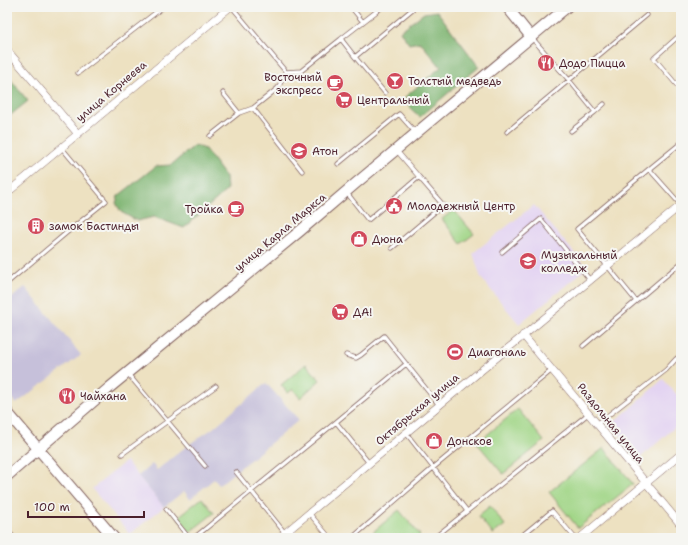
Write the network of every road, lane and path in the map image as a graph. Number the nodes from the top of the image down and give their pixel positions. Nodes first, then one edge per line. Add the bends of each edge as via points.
1 (163, 7) edge
2 (231, 7) edge
3 (351, 7) edge
4 (374, 7) edge
5 (382, 7) edge
6 (415, 7) edge
7 (507, 7) edge
8 (567, 7) edge
9 (377, 11) junction
10 (646, 15) dead end
11 (363, 22) junction
12 (681, 34) edge
13 (531, 37) junction
14 (341, 39) junction
15 (7, 50) edge
16 (355, 57) junction
17 (286, 72) junction
18 (78, 73) dead end
19 (569, 80) junction
20 (681, 90) edge
21 (223, 93) dead end
22 (385, 93) dead end
23 (604, 104) dead end
24 (252, 108) junction
25 (595, 112) junction
26 (239, 113) junction
27 (571, 131) dead end
28 (507, 132) dead end
29 (416, 133) junction
30 (78, 134) junction
31 (210, 136) dead end
32 (681, 142) edge
33 (61, 147) junction
34 (396, 150) junction
35 (338, 164) dead end
36 (649, 169) junction
37 (302, 171) dead end
38 (419, 177) junction
39 (346, 192) junction
40 (7, 193) edge
41 (681, 205) edge
42 (392, 248) dead end
43 (502, 252) dead end
44 (681, 263) edge
45 (607, 266) junction
46 (7, 275) edge
47 (11, 280) junction
48 (590, 280) junction
49 (7, 283) edge
50 (636, 301) junction
51 (523, 335) junction
52 (583, 346) dead end
53 (681, 355) edge
54 (346, 356) dead end
55 (406, 364) junction
56 (553, 369) junction
57 (128, 373) junction
58 (216, 386) dead end
59 (439, 405) junction
60 (7, 412) edge
61 (589, 413) junction
62 (168, 421) junction
63 (336, 422) junction
64 (597, 424) junction
65 (405, 433) junction
66 (38, 449) junction
67 (122, 454) dead end
68 (681, 454) edge
69 (369, 463) junction
70 (205, 466) dead end
71 (433, 468) junction
72 (236, 472) dead end
73 (7, 476) edge
74 (646, 484) junction
75 (251, 492) junction
76 (166, 509) dead end
77 (467, 511) junction
78 (308, 513) junction
79 (681, 525) edge
80 (7, 530) edge
81 (285, 533) junction
82 (14, 538) edge
83 (114, 538) edge
84 (189, 538) edge
85 (194, 538) edge
86 (278, 538) edge
87 (330, 538) edge
88 (352, 538) edge
89 (434, 538) edge
90 (519, 538) edge
91 (575, 538) edge
92 (580, 538) edge

1 - 18 lane
2 - 17 lane
2 - 30 street, улица Корнеева
3 - 11 lane
4 - 9 lane
5 - 9 lane
6 - 16 lane
7 - 13 main road
8 - 13 main road, улица Карла Маркса
9 - 11 lane
10 - 19 lane
11 - 14 lane
12 - 20 lane via 654,58
13 - 19 lane
13 - 29 main road, улица Карла Маркса
14 - 16 lane
14 - 17 lane via 301,71
15 - 30 street
16 - 22 lane
17 - 24 lane via 278,88
19 - 25 lane
19 - 28 lane
21 - 26 lane
23 - 25 lane
24 - 26 lane
24 - 37 lane
25 - 27 lane
26 - 31 lane
29 - 34 main road, улица Карла Маркса
29 - 35 lane via 399,114
30 - 33 street, улица Корнеева
32 - 36 lane
33 - 40 street, улица Корнеева
33 - 47 lane via 106,201
34 - 38 lane
34 - 39 main road, улица Карла Маркса
36 - 41 lane
36 - 45 lane via 577,230
38 - 39 lane via 368,220
38 - 42 lane via 443,205
39 - 57 main road, улица Карла Маркса
41 - 45 street, Октябрьская улица
43 - 48 lane via 541,219
44 - 50 lane
45 - 48 street, Октябрьская улица
45 - 50 lane
46 - 47 lane
47 - 49 lane
48 - 51 street, Октябрьская улица
50 - 52 lane
51 - 56 street, Раздольная улица
51 - 59 street, Октябрьская улица
53 - 64 lane via 666,370
54 - 55 lane via 356,358 384,336
55 - 59 lane
55 - 63 lane
56 - 61 street, Раздольная улица
56 - 71 lane
57 - 62 lane
57 - 66 main road, улица Карла Маркса
58 - 62 lane
59 - 65 street, Октябрьская улица
60 - 66 main road
61 - 64 street, Раздольная улица
61 - 77 lane
62 - 67 lane
62 - 70 lane
63 - 69 lane
63 - 75 lane
64 - 74 street, Раздольная улица
65 - 69 street, Октябрьская улица
65 - 71 lane
66 - 73 main road, улица Карла Маркса
66 - 83 main road
68 - 74 street
69 - 78 street, Октябрьская улица
71 - 77 lane
71 - 88 lane
72 - 75 lane
74 - 79 street, Раздольная улица
74 - 92 street
75 - 81 lane
75 - 85 lane
76 - 84 lane
77 - 89 lane
78 - 81 street, Октябрьская улица
78 - 87 lane
80 - 82 lane
81 - 86 street, Октябрьская улица
90 - 91 lane via 552,511

